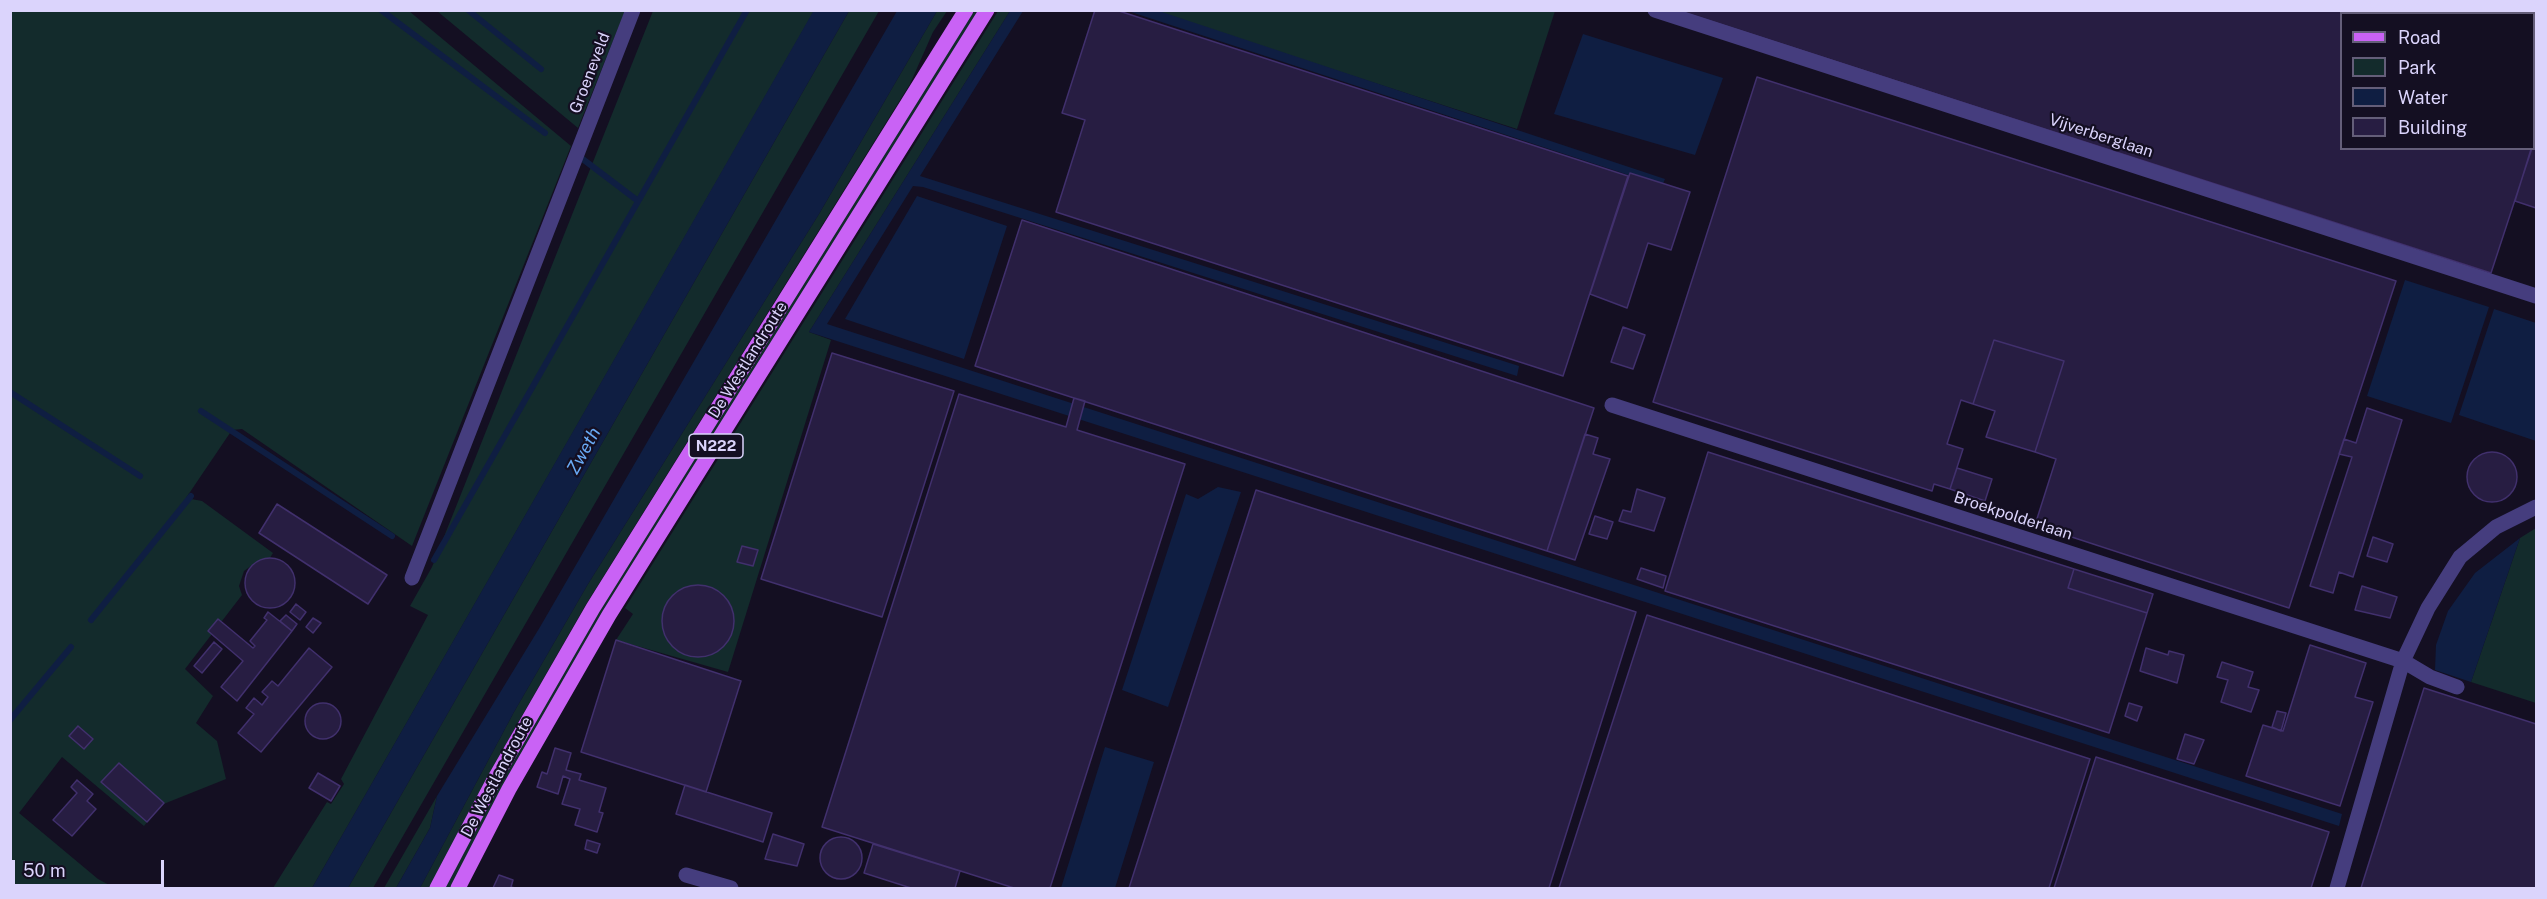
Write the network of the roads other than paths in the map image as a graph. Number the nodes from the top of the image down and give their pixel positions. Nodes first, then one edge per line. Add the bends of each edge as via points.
1 (633, 10) edge
2 (966, 10) edge
3 (987, 10) edge
4 (1655, 10) edge
5 (2536, 296) edge
6 (1612, 405) dead end
7 (2536, 507) edge
8 (412, 578) dead end
9 (2403, 661) junction
10 (2457, 687) dead end
11 (686, 875) dead end
12 (437, 888) edge
13 (458, 888) edge
14 (731, 888) edge
15 (2337, 888) edge

1 - 8 street, Groeneveld
2 - 12 main road, De Westlandroute / N222 via 593,608
3 - 13 main road, De Westlandroute / N222 via 609,615 515,778
4 - 5 street, Vijverberglaan
6 - 9 street, Broekpolderlaan
7 - 9 street via 2496,527 2460,556 2428,608
9 - 10 street, Broekpolderlaan
9 - 15 street
11 - 14 street

